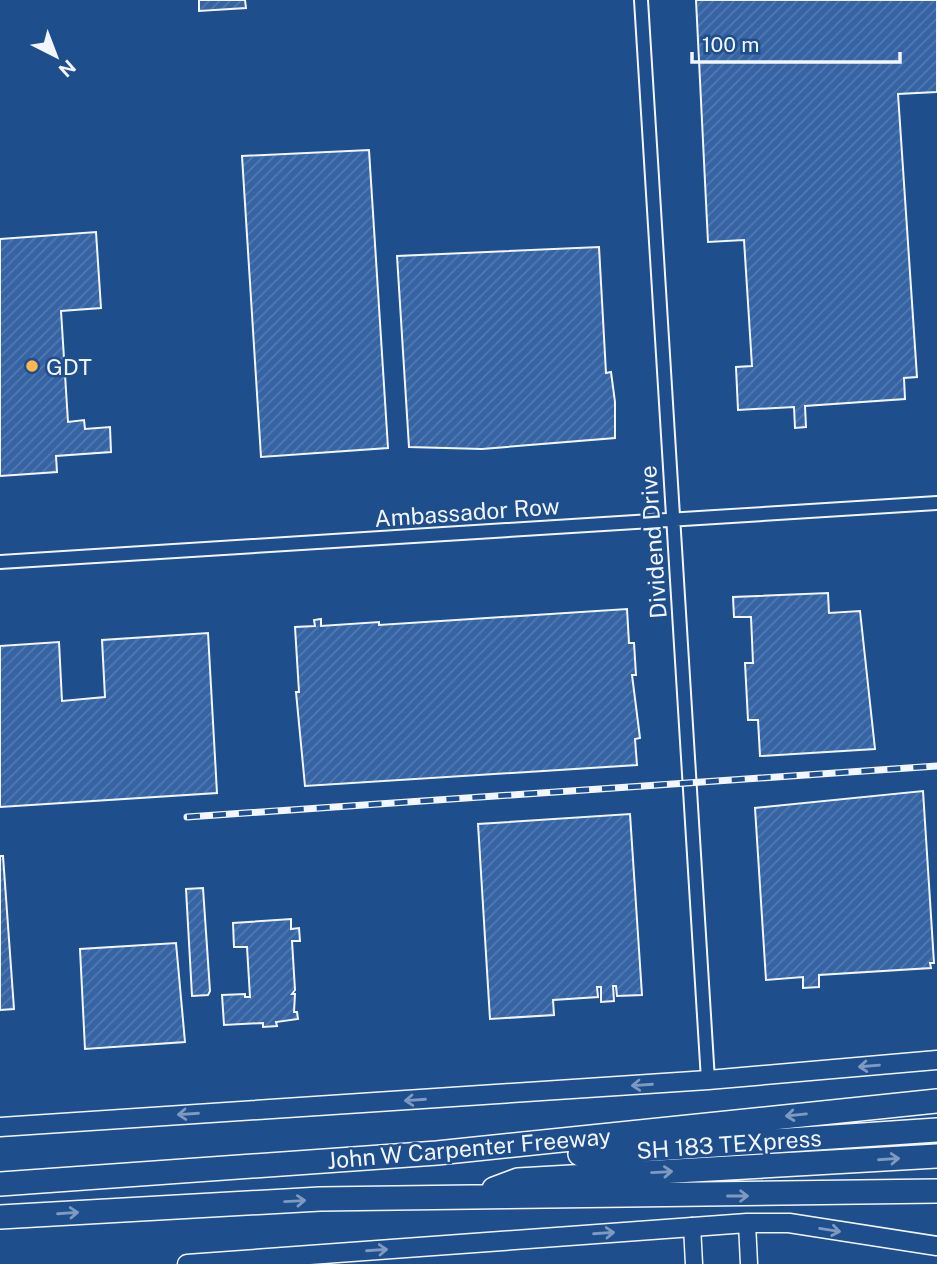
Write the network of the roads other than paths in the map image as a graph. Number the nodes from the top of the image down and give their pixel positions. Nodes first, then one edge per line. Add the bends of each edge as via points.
1 (641, 0) edge
2 (937, 503) edge
3 (672, 520) junction
4 (0, 562) edge
5 (937, 1060) edge
6 (708, 1080) junction
7 (937, 1101) edge
8 (0, 1127) edge
9 (937, 1130) edge
10 (437, 1153) junction
11 (937, 1156) edge
12 (0, 1184) edge
13 (937, 1191) edge
14 (474, 1196) junction
15 (0, 1217) edge
16 (747, 1223) junction
17 (692, 1226) junction
18 (937, 1246) edge
19 (187, 1264) edge
20 (694, 1264) edge
21 (750, 1264) edge

1 - 3 street, Dividend Drive
2 - 3 street, Ambassador Row
3 - 4 street, Ambassador Row
3 - 6 street, Dividend Drive
5 -> 6 main road
6 -> 8 main road
7 -> 10 highway, John W Carpenter Freeway
9 - 10 highway, SH 183 TEXpress via 507,1159
10 - 12 highway, John W Carpenter Freeway
14 -> 11 highway, SH 183 TEXpress via 519,1180
14 -> 13 highway, John W Carpenter Freeway
15 -> 14 highway, John W Carpenter Freeway
16 - 17 main road
16 -> 18 main road via 789,1223
16 - 21 street
19 -> 17 main road
17 - 20 street

